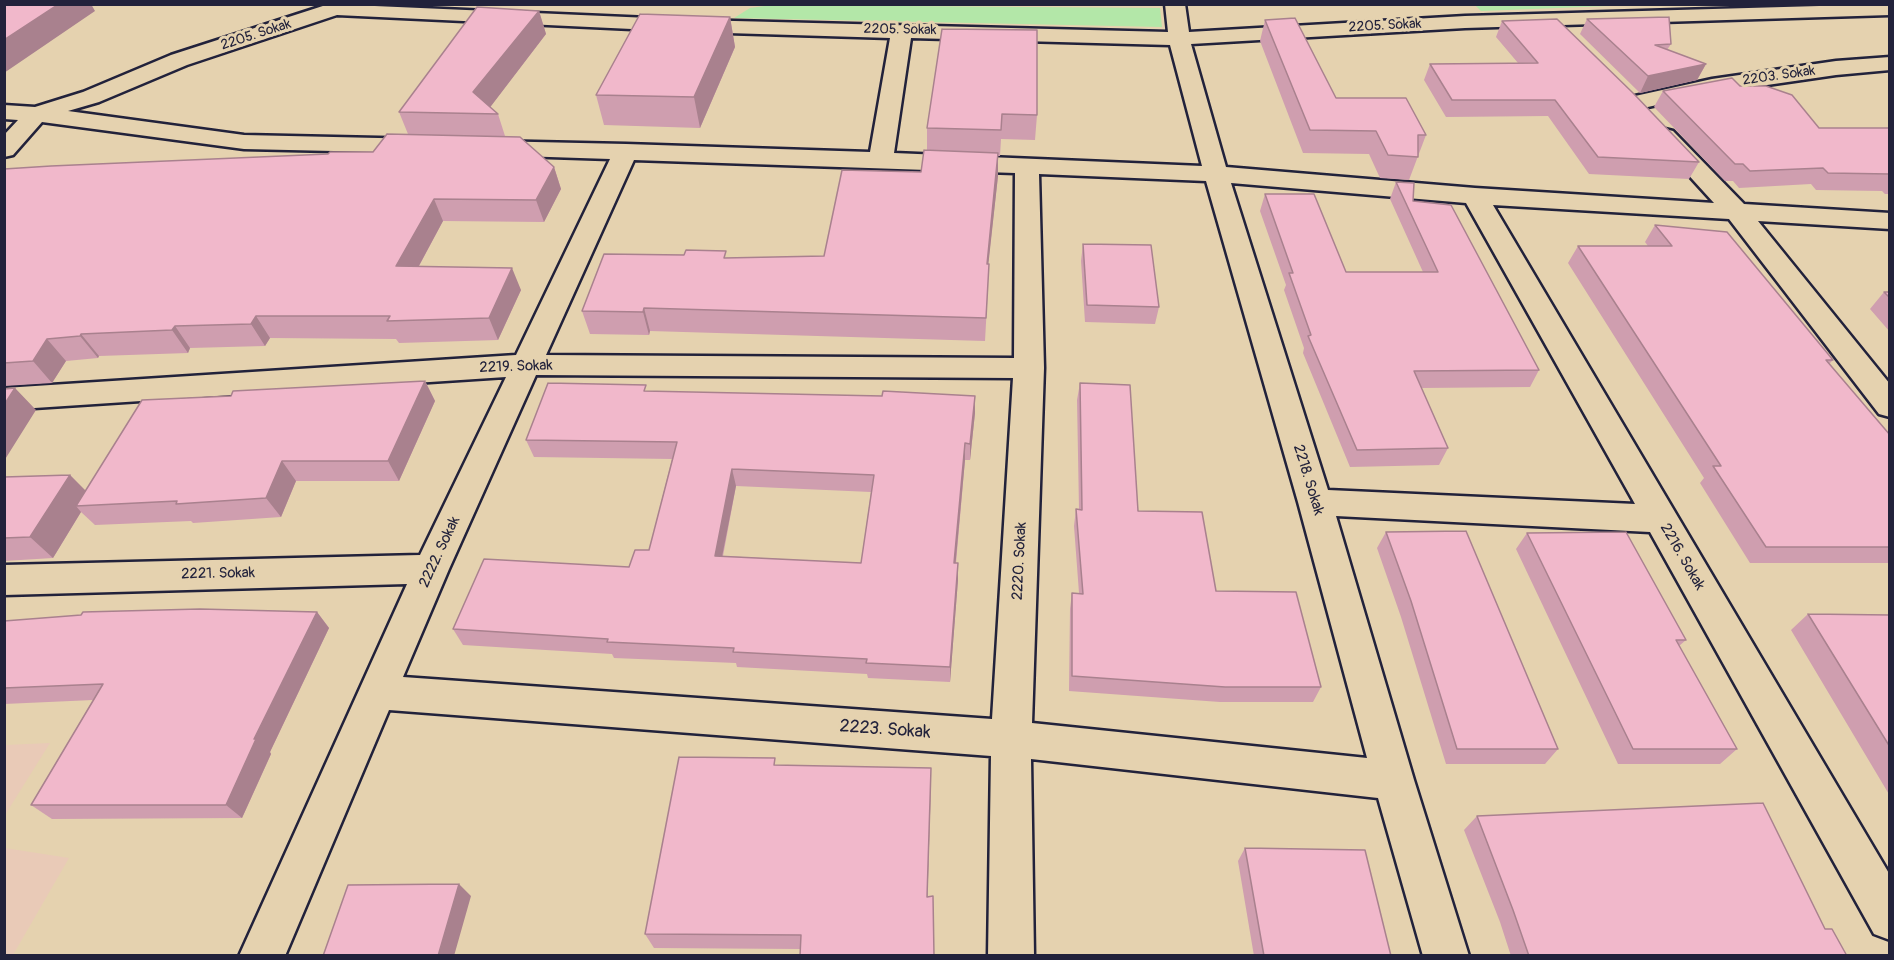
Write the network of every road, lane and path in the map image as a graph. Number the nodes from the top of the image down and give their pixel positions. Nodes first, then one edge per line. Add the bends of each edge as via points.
1 (710, 4) edge
2 (1175, 4) edge
3 (1452, 4) edge
4 (1890, 9) edge
5 (1550, 20) junction
6 (1465, 22) junction
7 (695, 26) junction
8 (902, 30) junction
9 (1179, 39) junction
10 (1575, 45) edge
11 (1890, 63) edge
12 (1617, 86) edge
13 (1634, 103) junction
14 (4, 112) edge
15 (36, 114) junction
16 (4, 150) edge
17 (626, 152) junction
18 (881, 160) junction
19 (1027, 166) junction
20 (1216, 174) junction
21 (1475, 195) junction
22 (1738, 213) junction
23 (1890, 221) edge
24 (526, 365) junction
25 (1029, 368) junction
26 (4, 399) edge
27 (1887, 399) edge
28 (1315, 502) junction
29 (1661, 519) junction
30 (432, 569) junction
31 (4, 580) edge
32 (376, 692) junction
33 (1011, 739) junction
34 (1394, 780) junction
35 (1890, 918) edge
36 (262, 956) edge
37 (1011, 956) edge
38 (1446, 956) edge

1 - 7 street
2 - 9 street, 2218. Sokak
3 - 6 street
4 - 5 street, 2205. Sokak
5 - 6 street, 2205. Sokak
5 - 10 street
6 - 9 street, 2205. Sokak
7 - 8 street, 2205. Sokak
7 - 15 street, 2205. Sokak via 335,9 179,60 91,97
8 - 9 street, 2205. Sokak
8 - 18 street
9 - 20 street, 2218. Sokak
11 - 13 street, 2203. Sokak via 1712,86
12 - 13 street
13 - 22 street
14 - 15 street, 2205. Sokak
15 - 16 street
15 - 17 street, 2205. Sokak via 244,142
17 - 18 street, 2205. Sokak
17 - 24 street, 2222. Sokak
18 - 19 street, 2205. Sokak
19 - 20 street, 2205. Sokak
19 - 25 street, 2220. Sokak
20 - 21 street, 2205. Sokak
20 - 28 street, 2218. Sokak
21 - 22 street, 2205. Sokak
21 - 29 street, 2216. Sokak
22 - 23 street, 2205. Sokak
22 - 27 street
24 - 25 street, 2219. Sokak
24 - 26 street, 2219. Sokak
24 - 30 street, 2222. Sokak
25 - 33 street, 2220. Sokak
28 - 29 street
28 - 34 street, 2218. Sokak
29 - 35 street, 2216. Sokak
30 - 31 street, 2221. Sokak
30 - 32 street, 2222. Sokak
32 - 33 street, 2223. Sokak
32 - 36 street, 2222. Sokak
33 - 34 street, 2223. Sokak
33 - 37 street, 2220. Sokak
34 - 38 street, 2218. Sokak

